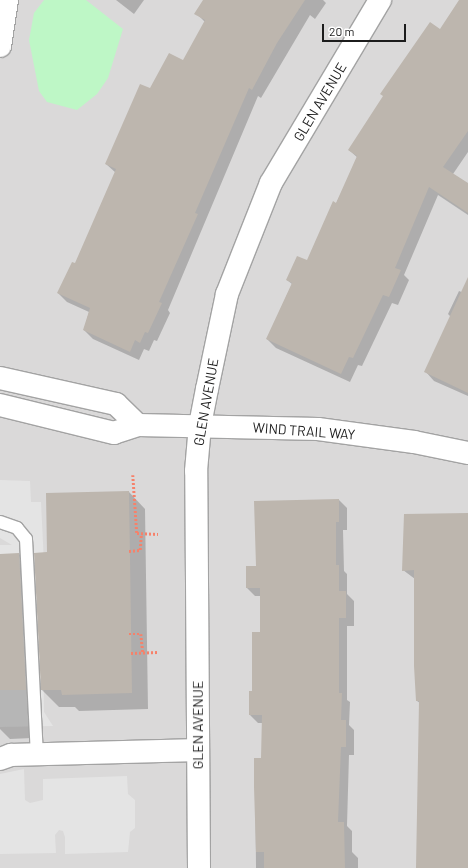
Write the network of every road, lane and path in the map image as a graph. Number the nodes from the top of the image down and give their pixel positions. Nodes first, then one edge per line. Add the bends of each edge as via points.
1 (7, 0) edge
2 (380, 0) edge
3 (0, 46) edge
4 (0, 378) edge
5 (0, 405) edge
6 (138, 424) junction
7 (200, 424) junction
8 (468, 453) edge
9 (133, 474) dead end
10 (0, 522) edge
11 (141, 534) junction
12 (158, 534) dead end
13 (129, 550) dead end
14 (129, 634) dead end
15 (158, 652) dead end
16 (131, 653) dead end
17 (143, 653) junction
18 (198, 750) junction
19 (37, 754) junction
20 (0, 758) edge
21 (199, 868) edge

1 - 3 street
2 - 7 street, GLEN AVENUE via 271,183 227,294
4 - 6 street via 116,404
5 - 6 street, WIND TRAIL WAY via 114,433
6 - 7 street, WIND TRAIL WAY
7 - 8 street, WIND TRAIL WAY via 318,429 414,442
7 - 18 street, GLEN AVENUE via 196,471
9 - 11 path via 136,533
10 - 19 lane via 17,528 26,539
11 - 12 path
11 - 13 path via 140,550
14 - 17 path via 141,634
15 - 17 path
16 - 17 path
18 - 19 street
18 - 21 street, GLEN AVENUE
19 - 20 street

